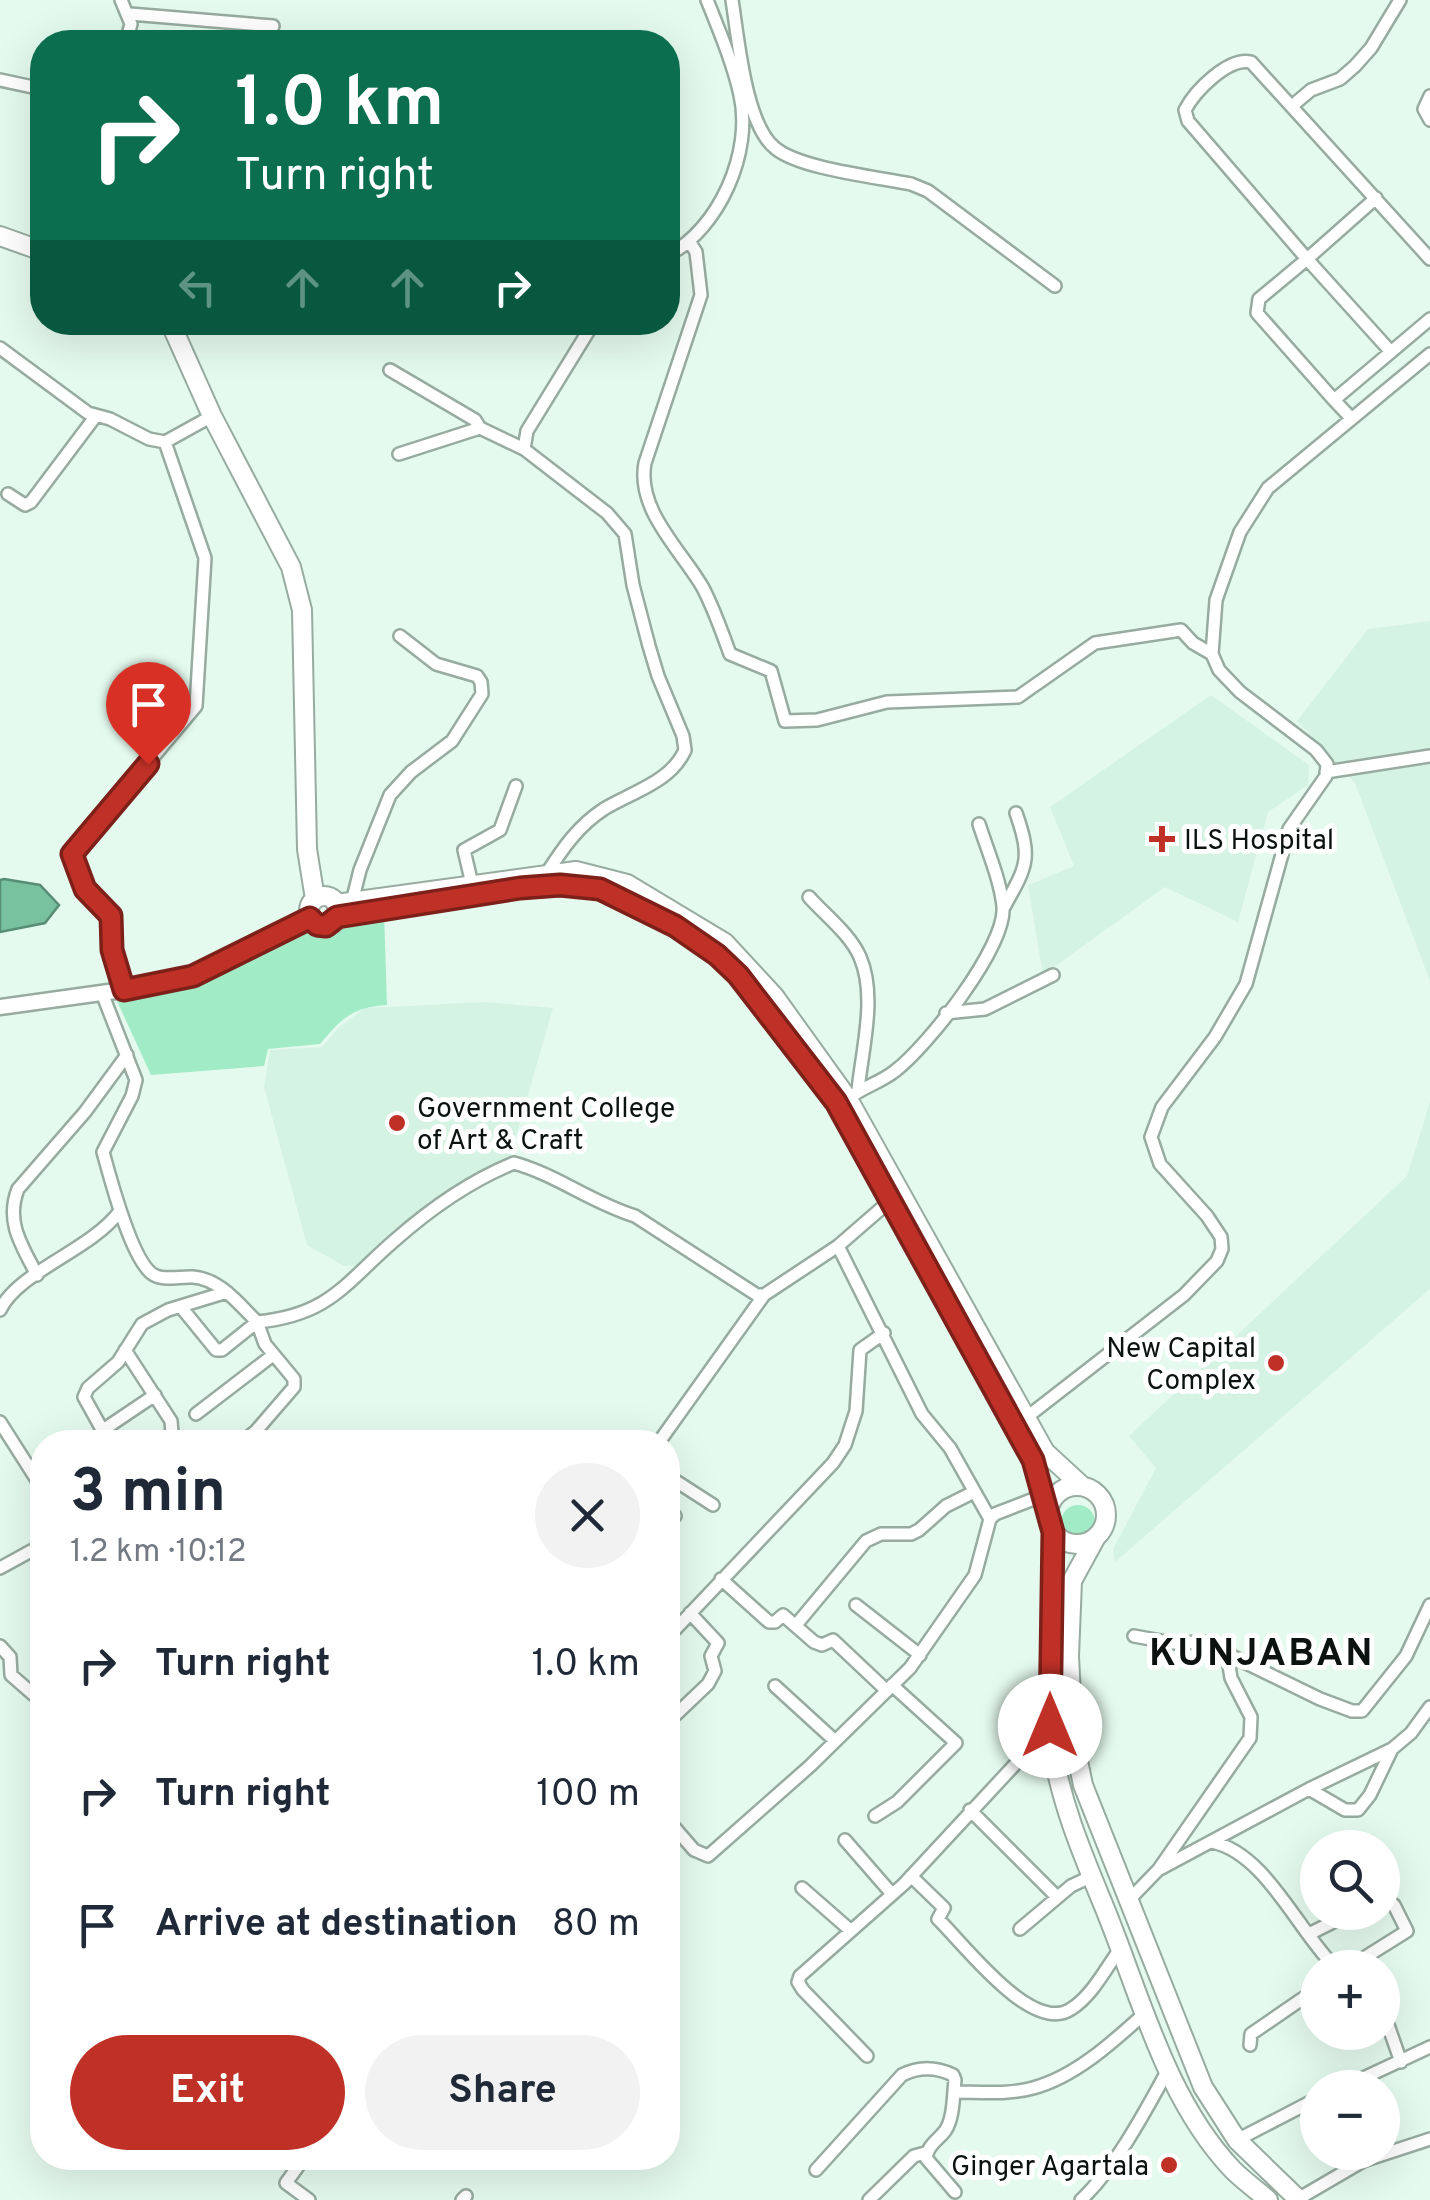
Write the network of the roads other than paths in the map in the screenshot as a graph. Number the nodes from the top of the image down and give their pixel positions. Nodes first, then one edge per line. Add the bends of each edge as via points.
1 (121, 0) edge
2 (707, 0) edge
3 (732, 0) edge
4 (1400, 0) edge
5 (130, 14) junction
6 (273, 26) dead end
7 (129, 30) edge
8 (0, 80) edge
9 (30, 86) edge
10 (1430, 96) edge
11 (1292, 106) junction
12 (1430, 120) edge
13 (1376, 198) junction
14 (0, 236) edge
15 (689, 242) junction
16 (30, 247) edge
17 (680, 248) edge
18 (1307, 259) junction
19 (1430, 259) edge
20 (1054, 286) dead end
21 (1430, 319) edge
22 (176, 335) edge
23 (586, 335) edge
24 (0, 348) edge
25 (1391, 352) junction
26 (1430, 354) edge
27 (390, 370) dead end
28 (1334, 400) junction
29 (212, 416) junction
30 (1350, 417) junction
31 (95, 418) junction
32 (480, 428) junction
33 (165, 442) junction
34 (524, 448) junction
35 (399, 454) dead end
36 (8, 494) dead end
37 (400, 636) dead end
38 (1212, 654) junction
39 (1430, 756) edge
40 (1326, 772) junction
41 (516, 786) dead end
42 (1016, 814) dead end
43 (979, 824) dead end
44 (546, 874) junction
45 (472, 884) junction
46 (808, 897) dead end
47 (1004, 907) junction
48 (313, 908) junction
49 (342, 908) junction
50 (1052, 975) dead end
51 (124, 990) junction
52 (102, 994) junction
53 (0, 1007) edge
54 (946, 1014) junction
55 (127, 1054) junction
56 (853, 1094) junction
57 (891, 1200) junction
58 (120, 1210) junction
59 (838, 1246) junction
60 (37, 1275) junction
61 (6, 1292) edge
62 (226, 1292) junction
63 (764, 1296) junction
64 (180, 1306) junction
65 (0, 1310) edge
66 (257, 1322) junction
67 (884, 1333) junction
68 (125, 1350) junction
69 (274, 1355) junction
70 (154, 1396) junction
71 (196, 1414) dead end
72 (1027, 1418) junction
73 (103, 1430) edge
74 (113, 1430) edge
75 (172, 1430) edge
76 (257, 1430) edge
77 (668, 1430) edge
78 (2, 1431) edge
79 (30, 1471) edge
80 (680, 1484) edge
81 (1082, 1486) junction
82 (974, 1492) junction
83 (1046, 1503) junction
84 (714, 1505) dead end
85 (990, 1519) junction
86 (1053, 1532) junction
87 (1096, 1538) junction
88 (30, 1552) edge
89 (0, 1568) edge
90 (721, 1579) junction
91 (1430, 1604) edge
92 (856, 1605) dead end
93 (690, 1613) junction
94 (680, 1624) edge
95 (796, 1625) junction
96 (1134, 1636) dead end
97 (0, 1646) edge
98 (1227, 1653) junction
99 (920, 1655) junction
100 (775, 1686) dead end
101 (889, 1687) junction
102 (30, 1692) edge
103 (1430, 1707) edge
104 (680, 1711) edge
105 (833, 1740) junction
106 (1052, 1746) junction
107 (1392, 1749) junction
108 (1309, 1788) junction
109 (970, 1810) junction
110 (875, 1816) dead end
111 (680, 1834) edge
112 (845, 1840) dead end
113 (1212, 1842) junction
114 (1158, 1870) junction
115 (912, 1876) junction
116 (1090, 1876) junction
117 (802, 1888) dead end
118 (892, 1894) junction
119 (1057, 1897) junction
120 (1129, 1900) junction
121 (1400, 1917) edge
122 (1020, 1928) dead end
123 (850, 1930) junction
124 (1317, 1930) edge
125 (1309, 1934) junction
126 (1120, 1949) junction
127 (1322, 1950) edge
128 (1376, 1950) edge
129 (1300, 2000) edge
130 (1145, 2013) junction
131 (1250, 2045) dead end
132 (1430, 2047) edge
133 (1398, 2050) edge
134 (866, 2056) dead end
135 (1402, 2062) junction
136 (1169, 2068) junction
137 (1384, 2070) edge
138 (954, 2092) junction
139 (1300, 2107) edge
140 (1237, 2140) junction
141 (1430, 2140) edge
142 (925, 2153) junction
143 (295, 2170) edge
144 (816, 2170) dead end
145 (955, 2192) dead end
146 (309, 2200) edge
147 (869, 2200) edge
148 (1081, 2200) edge
149 (1268, 2200) edge
150 (1298, 2200) edge

1 - 5 street
2 - 15 street via 741,98 742,122 730,182 715,214
3 - 20 street via 753,110 776,149 928,191
4 - 11 street via 1355,66
5 - 6 street
5 - 7 street
8 - 9 street
10 - 12 street via 1424,109
11 - 13 street
11 - 18 street via 1243,60 1184,110
13 - 18 street
13 - 19 street
14 - 16 main road
15 - 17 street
15 - 38 street via 701,295 645,464 644,486 704,590 730,654 771,671 785,721 887,702 1018,697 1095,643 1161,632 1181,630
18 - 25 street
18 - 28 street via 1260,300 1257,314
21 - 25 street
22 - 29 main road
23 - 34 street via 527,432
24 - 31 street
25 - 28 street
26 - 30 street
27 - 32 street
28 - 30 street
29 - 33 street
29 - 48 main road via 291,567 302,610
30 - 38 street via 1268,488 1250,513 1216,600
31 - 33 street
31 - 36 street via 32,502 25,506
32 - 34 street
32 - 35 street
33 - 51 street via 205,558 196,706 72,854 85,889 111,916
34 - 44 street via 625,534 654,661 685,750 670,772 576,830
37 - 49 street via 436,664 477,676 482,694 452,741 390,796
38 - 40 street via 1240,692 1316,750 1328,764
39 - 40 street
40 - 72 street via 1289,829 1246,984 1162,1107 1150,1137 1160,1164 1221,1238 1217,1261
41 - 45 street via 500,830 464,850
42 - 47 street via 1027,857
43 - 47 street
44 - 45 main road
44 - 56 main road via 576,872 627,884 725,943
45 - 49 main road
46 - 56 street via 851,943 864,971 866,1015
47 - 54 street via 988,958
48 - 49 main road via 329,898
48 - 49 main road via 322,926
48 - 51 street via 193,976
49 - 57 main road via 560,885 600,889 636,904 717,955 748,986 836,1102
50 - 54 street via 985,1009
51 - 52 street
52 - 53 street
52 - 55 street
54 - 56 street via 893,1073
55 - 58 street via 136,1080 103,1152
55 - 60 street via 14,1198 12,1222
56 - 72 main road
57 - 59 street
57 - 83 main road via 1033,1460
58 - 60 street via 101,1232
58 - 62 street via 152,1274 196,1277
59 - 63 street
59 - 67 street
60 - 61 street
61 - 65 street
62 - 64 street
62 - 66 street
63 - 66 street via 635,1216 514,1163 468,1186 396,1239 334,1296
63 - 77 street
64 - 66 street via 216,1350
64 - 68 street via 142,1324
66 - 69 street
67 - 82 street via 922,1414
67 - 90 street via 860,1350 856,1412 833,1464
68 - 70 street
68 - 73 street via 84,1393
69 - 71 street
69 - 76 street via 296,1383
70 - 74 street
70 - 75 street
72 - 81 main road via 1045,1452
78 - 79 street
80 - 84 street
81 - 83 main road
81 - 87 main road via 1098,1494 1106,1511
82 - 85 street
82 - 95 street via 911,1534 866,1541
83 - 85 street
83 - 86 main road
85 - 99 street via 975,1575
86 - 87 main road via 1068,1544
86 - 106 main road
87 - 120 main road via 1072,1581 1073,1736 1083,1785
88 - 89 street
90 - 93 street
90 - 95 street via 769,1622 783,1615
91 - 98 street via 1406,1656 1362,1711 1320,1700
92 - 99 street
93 - 94 street
93 - 104 street via 718,1643 708,1684
95 - 101 street via 814,1642 834,1640
96 - 98 street via 1203,1642
97 - 102 street via 10,1658 11,1675
98 - 114 street via 1231,1678 1251,1717 1250,1738
99 - 101 street
100 - 105 street
101 - 105 street
101 - 110 street via 956,1743
103 - 107 street
105 - 111 street via 708,1856
106 - 109 street via 1021,1758
106 - 116 main road
107 - 108 street
107 - 108 street via 1358,1810
108 - 113 street
109 - 115 street
109 - 119 street
112 - 118 street
113 - 114 street
113 - 125 street via 1258,1871
114 - 120 street
115 - 118 street
115 - 126 street via 944,1908 938,1920 1009,1990 1044,2014 1072,2009
116 - 119 street
116 - 126 main road
117 - 123 street
118 - 123 street
119 - 122 street
120 - 140 main road via 1204,2087
121 - 128 street via 1407,1930
123 - 134 street via 798,1982
124 - 125 street
125 - 127 street
126 - 130 main road
129 - 131 street via 1251,2034
130 - 136 main road
130 - 138 street via 1050,2082 1017,2091
132 - 135 street
133 - 135 street
135 - 137 street
136 - 148 street
136 - 149 main road via 1214,2146
138 - 142 street via 948,2126
138 - 144 street via 949,2072 916,2068
139 - 140 street
140 - 150 main road
141 - 150 street via 1363,2162
142 - 145 street
142 - 147 street
143 - 146 street via 286,2183

